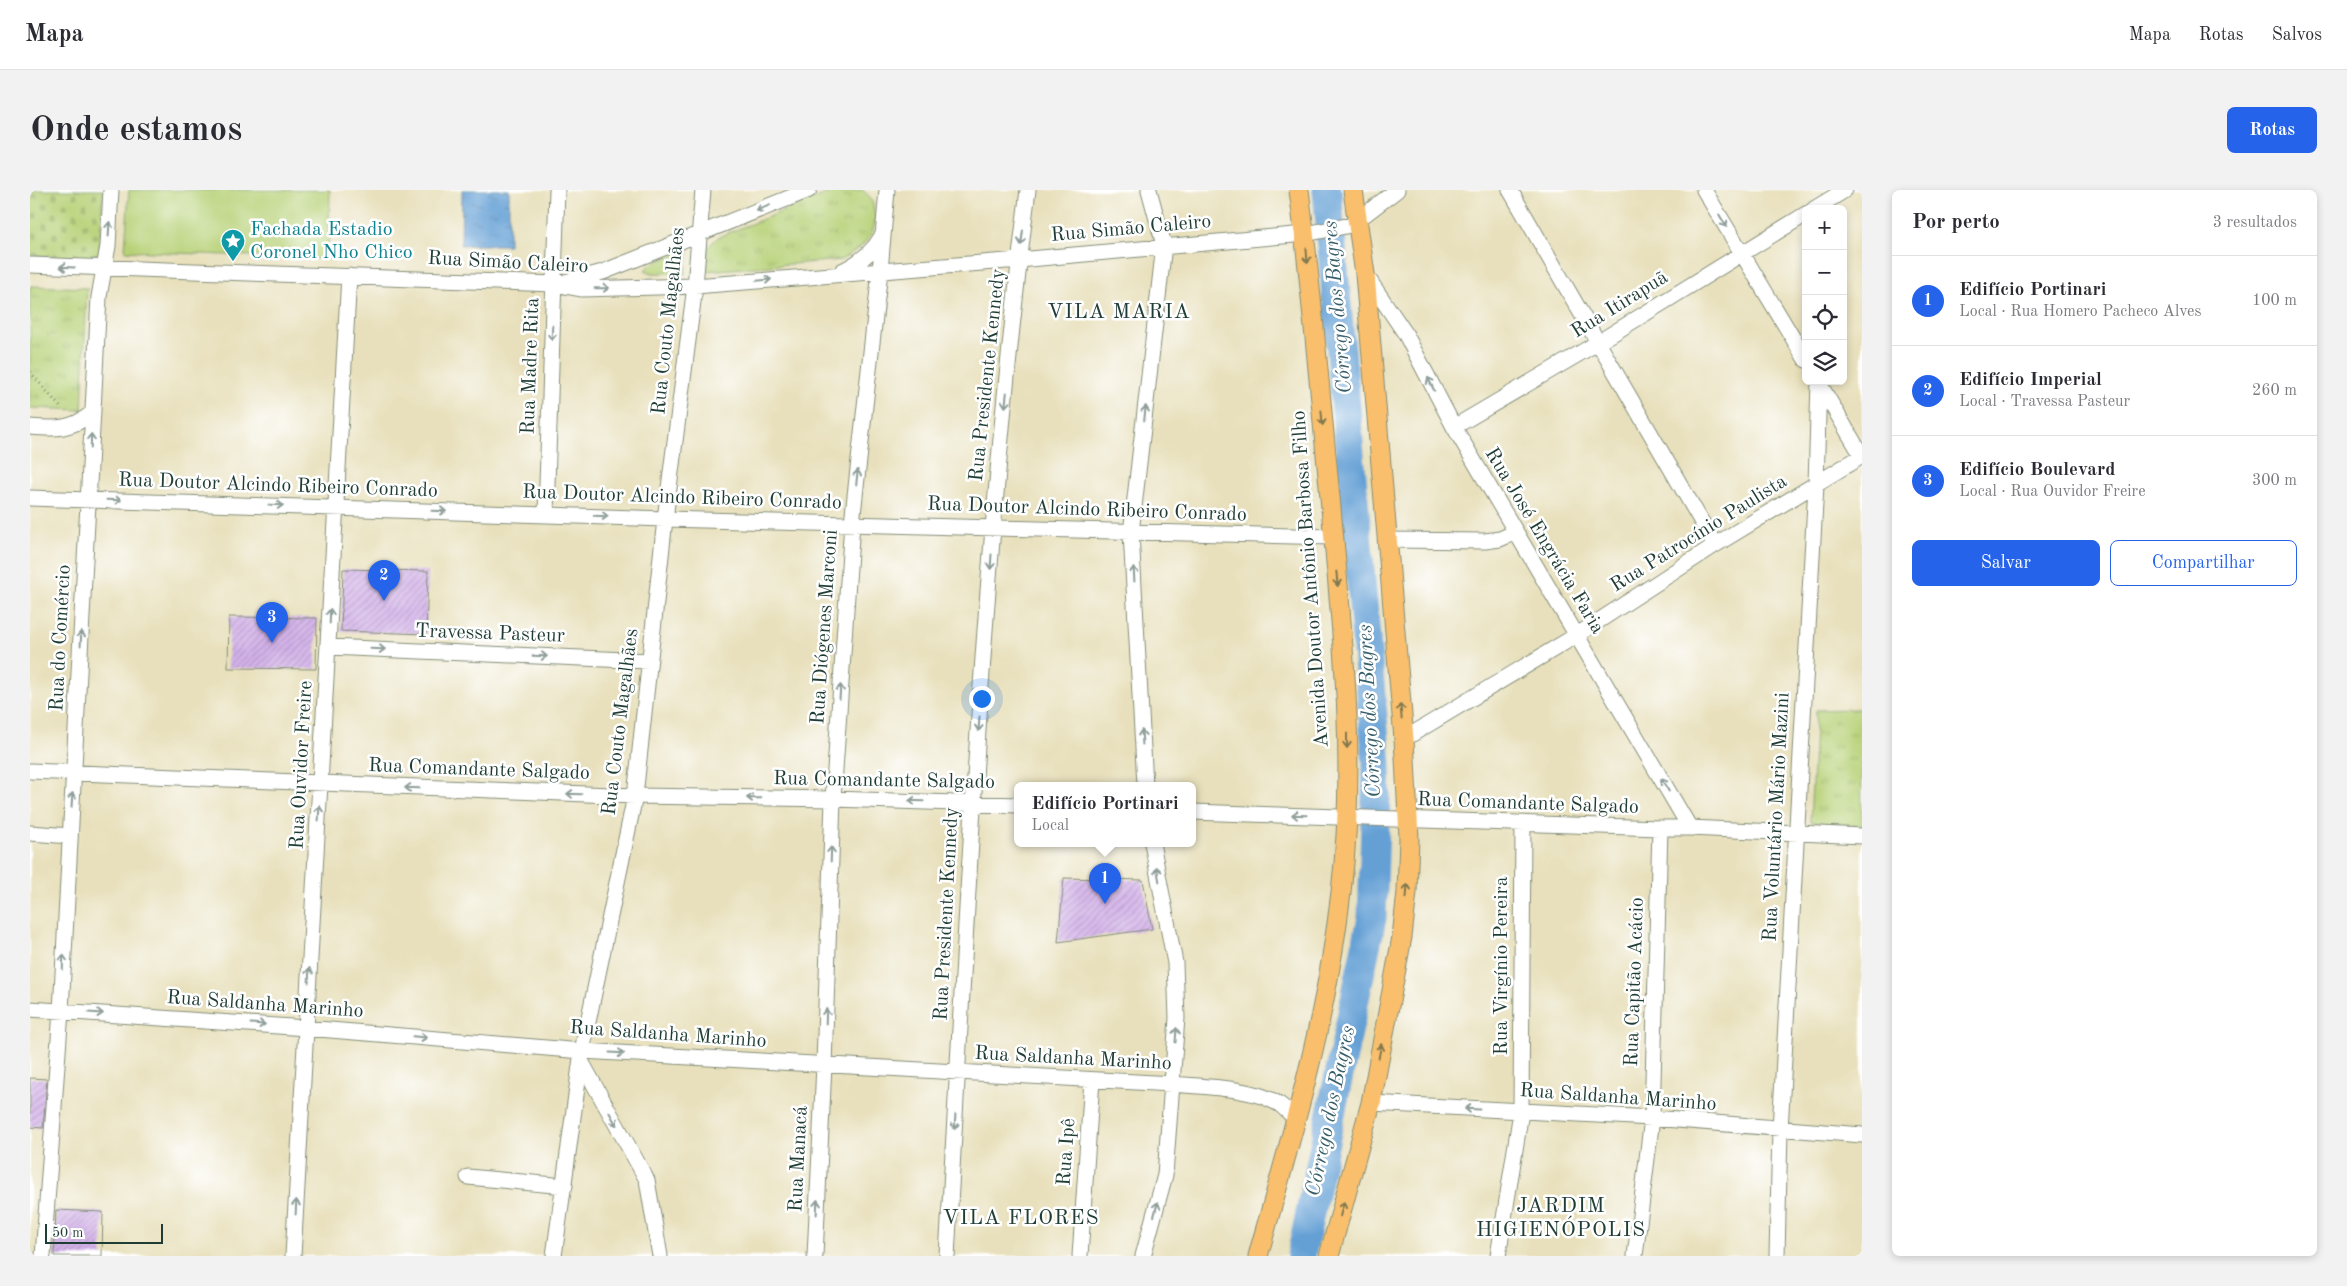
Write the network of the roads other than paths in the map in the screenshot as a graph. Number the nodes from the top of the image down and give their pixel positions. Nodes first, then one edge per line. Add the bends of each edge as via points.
1 (112, 190) edge
2 (558, 190) edge
3 (703, 190) edge
4 (809, 190) edge
5 (1028, 190) edge
6 (1149, 190) edge
7 (1299, 190) edge
8 (1353, 190) edge
9 (1397, 190) edge
10 (1510, 190) edge
11 (1704, 190) edge
12 (886, 191) edge
13 (1837, 196) edge
14 (1821, 205) edge
15 (1802, 216) edge
16 (1350, 225) junction
17 (699, 233) junction
18 (1309, 233) junction
19 (882, 241) junction
20 (1164, 245) junction
21 (1742, 253) junction
22 (1019, 260) junction
23 (30, 265) edge
24 (104, 268) junction
25 (907, 268) junction
26 (880, 270) junction
27 (834, 274) junction
28 (1365, 274) junction
29 (349, 276) junction
30 (554, 284) junction
31 (695, 286) junction
32 (1599, 342) junction
33 (1802, 353) edge
34 (1819, 385) edge
35 (1821, 385) edge
36 (92, 413) junction
37 (30, 427) edge
38 (1454, 427) junction
39 (1862, 456) edge
40 (1816, 485) junction
41 (30, 498) edge
42 (89, 499) junction
43 (334, 507) junction
44 (546, 514) junction
45 (665, 519) junction
46 (852, 523) junction
47 (993, 528) junction
48 (1516, 532) junction
49 (1131, 533) junction
50 (1333, 537) junction
51 (1388, 540) junction
52 (1715, 546) junction
53 (1576, 635) junction
54 (329, 647) junction
55 (650, 660) junction
56 (1404, 739) junction
57 (30, 771) edge
58 (74, 773) junction
59 (1145, 782) edge
60 (320, 784) junction
61 (635, 796) junction
62 (833, 799) junction
63 (973, 803) junction
64 (1014, 805) edge
65 (1196, 812) edge
66 (1353, 817) junction
67 (1400, 820) junction
68 (1523, 824) junction
69 (1660, 828) junction
70 (1690, 828) junction
71 (1795, 832) junction
72 (30, 833) edge
73 (70, 836) junction
74 (1862, 836) edge
75 (1153, 847) edge
76 (30, 1009) edge
77 (61, 1011) junction
78 (306, 1028) junction
79 (581, 1056) junction
80 (824, 1065) junction
81 (958, 1073) junction
82 (1092, 1080) junction
83 (1172, 1084) junction
84 (1371, 1103) junction
85 (1521, 1112) junction
86 (1652, 1118) junction
87 (1297, 1120) junction
88 (1780, 1130) junction
89 (1862, 1135) edge
90 (468, 1177) dead end
91 (564, 1186) junction
92 (43, 1256) edge
93 (293, 1256) edge
94 (554, 1256) edge
95 (660, 1256) edge
96 (814, 1256) edge
97 (947, 1256) edge
98 (1080, 1256) edge
99 (1143, 1256) edge
100 (1258, 1256) edge
101 (1329, 1256) edge
102 (1498, 1256) edge
103 (1635, 1256) edge
104 (1777, 1256) edge

24 -> 1 street, Rua do Comércio
2 - 30 street, Rua Madre Rita
3 - 17 street, Rua Couto Magalhães
4 -> 17 street
5 -> 22 street, Rua Presidente Kennedy
6 - 20 street
7 - 18 main road, Avenida Doutor Antônio Barbosa Filho
8 - 16 main road
9 - 16 street
10 - 32 street
11 -> 21 street
12 - 19 street, Rua Diógenes Marconi
13 - 14 street
15 - 21 street, Rua Itirapuã
16 - 18 street, Rua Simão Caleiro
16 - 28 main road
17 - 30 street via 603,272
17 - 31 street, Rua Couto Magalhães
18 - 20 street, Rua Simão Caleiro
18 -> 50 main road, Avenida Doutor Antônio Barbosa Filho
19 - 25 street via 892,263
19 - 26 street, Rua Diógenes Marconi
19 - 27 street, Rua Simão Caleiro via 851,267
20 - 22 street, Rua Simão Caleiro
49 -> 20 street
21 - 32 street, Rua Itirapuã
21 - 33 street
22 - 25 street, Rua Simão Caleiro
22 -> 47 street, Rua Presidente Kennedy
24 -> 23 street, Rua Simão Caleiro
24 - 29 street, Rua Simão Caleiro
24 - 36 street, Rua do Comércio via 98,297
25 - 26 street, Rua Simão Caleiro
26 - 27 street, Rua Simão Caleiro
46 -> 26 street, Rua Diógenes Marconi
31 -> 27 street, Rua Simão Caleiro
38 -> 28 street, Rua José Engrácia Faria via 1404,333
28 - 51 main road
29 - 30 street, Rua Simão Caleiro
29 - 43 street, Rua Ouvidor Freire
30 -> 31 street, Rua Simão Caleiro via 581,289
30 -> 44 street, Rua Madre Rita
31 - 45 street, Rua Couto Magalhães
32 - 38 street, Rua Itirapuã
32 - 52 street
34 - 40 street, Rua Voluntário Mário Mazini
35 - 39 street
36 - 37 street via 72,426
42 -> 36 street, Rua do Comércio
38 - 48 street, Rua José Engrácia Faria
39 - 40 street, Rua Patrocínio Paulista
40 - 52 street, Rua Patrocínio Paulista
40 - 71 street, Rua Voluntário Mário Mazini
41 - 42 street, Rua Doutor Alcindo Ribeiro Conrado
42 -> 43 street, Rua Doutor Alcindo Ribeiro Conrado
58 -> 42 street, Rua do Comércio
43 -> 44 street, Rua Doutor Alcindo Ribeiro Conrado
54 -> 43 street, Rua Ouvidor Freire
44 -> 45 street, Rua Doutor Alcindo Ribeiro Conrado
45 - 46 street, Rua Doutor Alcindo Ribeiro Conrado
45 - 55 street, Rua Couto Magalhães
46 - 47 street, Rua Doutor Alcindo Ribeiro Conrado
62 -> 46 street, Rua Diógenes Marconi
47 - 49 street, Rua Doutor Alcindo Ribeiro Conrado
47 -> 63 street, Rua Presidente Kennedy
48 - 51 street via 1485,541
48 - 53 street, Rua José Engrácia Faria
49 - 50 street, Rua Doutor Alcindo Ribeiro Conrado
59 -> 49 street
50 -> 66 main road, Avenida Doutor Antônio Barbosa Filho via 1347,695
56 -> 51 main road
52 - 53 street, Rua Patrocínio Paulista
53 - 56 street, Rua Patrocínio Paulista
70 -> 53 street, Rua José Engrácia Faria
54 -> 55 street, Travessa Pasteur
54 - 60 street, Rua Ouvidor Freire
55 - 61 street, Rua Couto Magalhães
56 - 67 main road
57 - 58 street, Rua Comandante Salgado
58 - 60 street, Rua Comandante Salgado
73 -> 58 street, Rua do Comércio
61 -> 60 street, Rua Comandante Salgado
78 -> 60 street, Rua Ouvidor Freire
62 -> 61 street, Rua Comandante Salgado
61 - 79 street, Rua Couto Magalhães
63 -> 62 street, Rua Comandante Salgado
80 -> 62 street, Rua Diógenes Marconi
63 - 64 street, Rua Comandante Salgado
63 - 81 street, Rua Presidente Kennedy
66 -> 65 street, Rua Comandante Salgado
66 - 67 street, Rua Comandante Salgado
66 - 87 main road, Avenida Doutor Antônio Barbosa Filho via 1327,990
67 - 68 street, Rua Comandante Salgado
84 -> 67 main road via 1402,937 1407,892
68 - 69 street, Rua Comandante Salgado
68 - 85 street, Rua Virgínio Pereira
69 - 70 street, Rua Comandante Salgado
69 - 86 street, Rua Capitão Acácio
70 - 71 street, Rua Comandante Salgado
71 - 74 street, Rua Comandante Salgado
71 - 88 street, Rua Voluntário Mário Mazini
72 - 73 street
77 -> 73 street, Rua do Comércio
83 -> 75 street via 1177,992
76 - 77 street, Rua Saldanha Marinho
77 -> 78 street, Rua Saldanha Marinho
77 - 92 street, Rua do Comércio
78 -> 79 street, Rua Saldanha Marinho
93 -> 78 street, Rua Ouvidor Freire
79 -> 80 street, Rua Saldanha Marinho
79 - 91 street, Rua Couto Magalhães
79 -> 95 street via 647,1180
80 - 81 street, Rua Saldanha Marinho
96 -> 80 street, Rua Manacá
81 - 82 street, Rua Saldanha Marinho
81 -> 97 street, Rua Presidente Kennedy
82 - 83 street, Rua Saldanha Marinho
82 - 98 street, Rua Ipê
83 - 87 street, Rua Saldanha Marinho via 1263,1097 1279,1104
99 -> 83 street via 1165,1175
85 -> 84 street, Rua Saldanha Marinho
101 -> 84 main road
85 - 86 street, Rua Saldanha Marinho
85 - 102 street, Rua Virgínio Pereira
86 - 88 street, Rua Saldanha Marinho
86 - 103 street, Rua Capitão Acácio
87 - 100 main road, Avenida Doutor Antônio Barbosa Filho
88 - 89 street, Rua Saldanha Marinho
88 - 104 street, Rua Voluntário Mário Mazini
90 - 91 street
91 - 94 street, Rua Couto Magalhães

